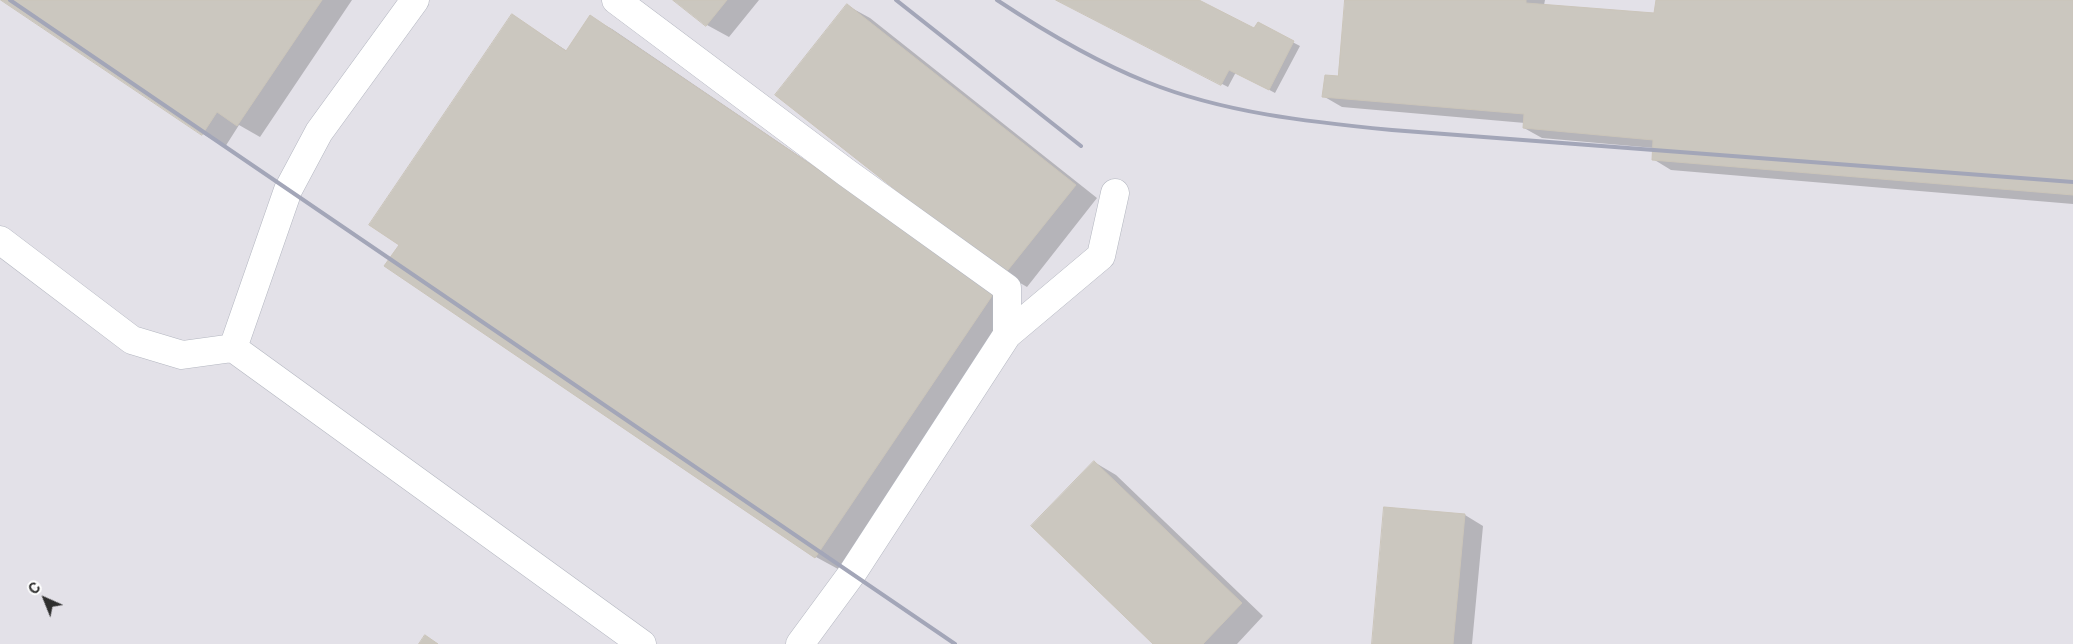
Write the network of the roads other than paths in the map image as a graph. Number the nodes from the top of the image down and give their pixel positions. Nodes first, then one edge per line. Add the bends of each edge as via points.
1 (415, 0) edge
2 (616, 0) edge
3 (1115, 193) dead end
4 (1, 244) edge
5 (1007, 335) junction
6 (233, 348) junction
7 (642, 644) edge
8 (800, 644) edge

1 - 6 lane via 319,132 288,190
2 - 5 lane via 1007,288
3 - 5 lane via 1101,256
4 - 6 lane via 132,340 182,355
5 - 8 lane via 853,572
6 - 7 lane

